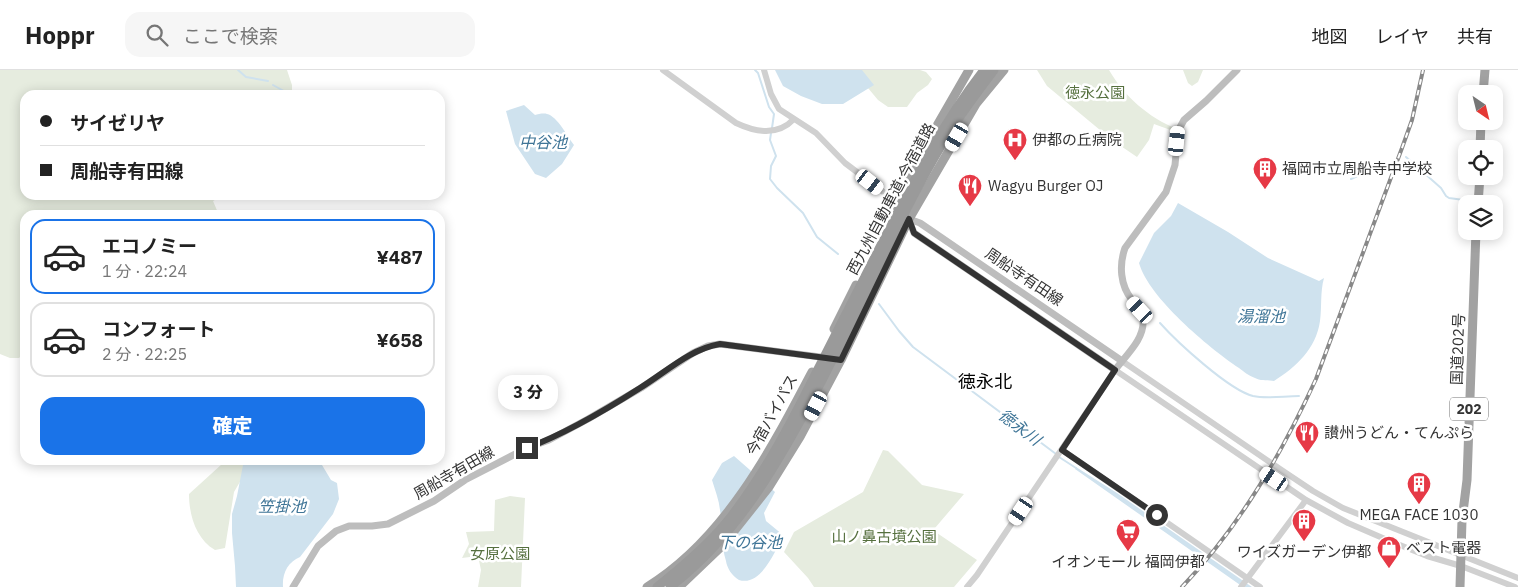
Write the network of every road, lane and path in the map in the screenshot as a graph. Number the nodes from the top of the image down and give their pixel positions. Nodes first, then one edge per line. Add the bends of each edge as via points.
1 (663, 70) edge
2 (764, 70) edge
3 (969, 70) edge
4 (984, 70) edge
5 (994, 70) edge
6 (1004, 70) edge
7 (1237, 70) edge
8 (1485, 70) edge
9 (1484, 85) edge
10 (794, 119) junction
11 (898, 203) junction
12 (909, 219) junction
13 (1476, 240) edge
14 (820, 357) junction
15 (841, 360) junction
16 (1122, 361) junction
17 (1115, 370) junction
18 (1062, 450) junction
19 (1306, 500) junction
20 (1461, 555) junction
21 (1461, 566) junction
22 (1518, 578) edge
23 (1245, 582) edge
24 (293, 587) edge
25 (647, 587) edge
26 (657, 587) edge
27 (670, 587) edge
28 (679, 587) edge
29 (967, 587) edge
30 (1260, 587) edge
31 (1460, 587) edge
32 (1515, 587) edge

1 - 10 street via 736,123 758,132 775,130
2 - 10 street via 778,109
3 - 11 highway, 今宿バイパス via 927,143
4 - 26 highway, 西九州自動車道;今宿道路 via 937,137 795,415 757,480 707,543
5 - 27 highway, 西九州自動車道;今宿道路 via 940,148 849,329 764,485 730,530
6 - 12 highway via 976,104
7 - 16 main road via 1184,120 1178,131 1175,164 1166,192 1126,248 1121,271 1123,282 1144,319 1137,342
8 - 9 highway
10 - 11 street via 816,133 845,163
11 - 12 main road, 周船寺有田線
11 - 14 highway, 今宿バイパス
12 - 15 highway
12 - 16 main road, 周船寺有田線 via 920,222
12 - 17 main road, 周船寺有田線 via 914,233
13 - 20 highway, 国道202号 / 202 via 1467,480
14 - 15 main road, 周船寺有田線
14 - 24 main road, 周船寺有田線 via 720,344 708,346 588,419 465,480 434,502 388,524 349,526 336,531 318,546
14 - 25 highway, 今宿バイパス via 742,493 702,542
15 - 28 highway via 769,487 723,545
16 - 17 main road
16 - 20 street via 1313,491 1343,508
17 - 18 street
17 - 19 street
18 - 23 street
18 - 29 street
19 - 21 street via 1385,539
19 - 23 street
20 - 21 highway, 国道202号 / 202
20 - 22 street
21 - 31 highway, 国道202号 / 202
21 - 32 street
23 - 30 street

